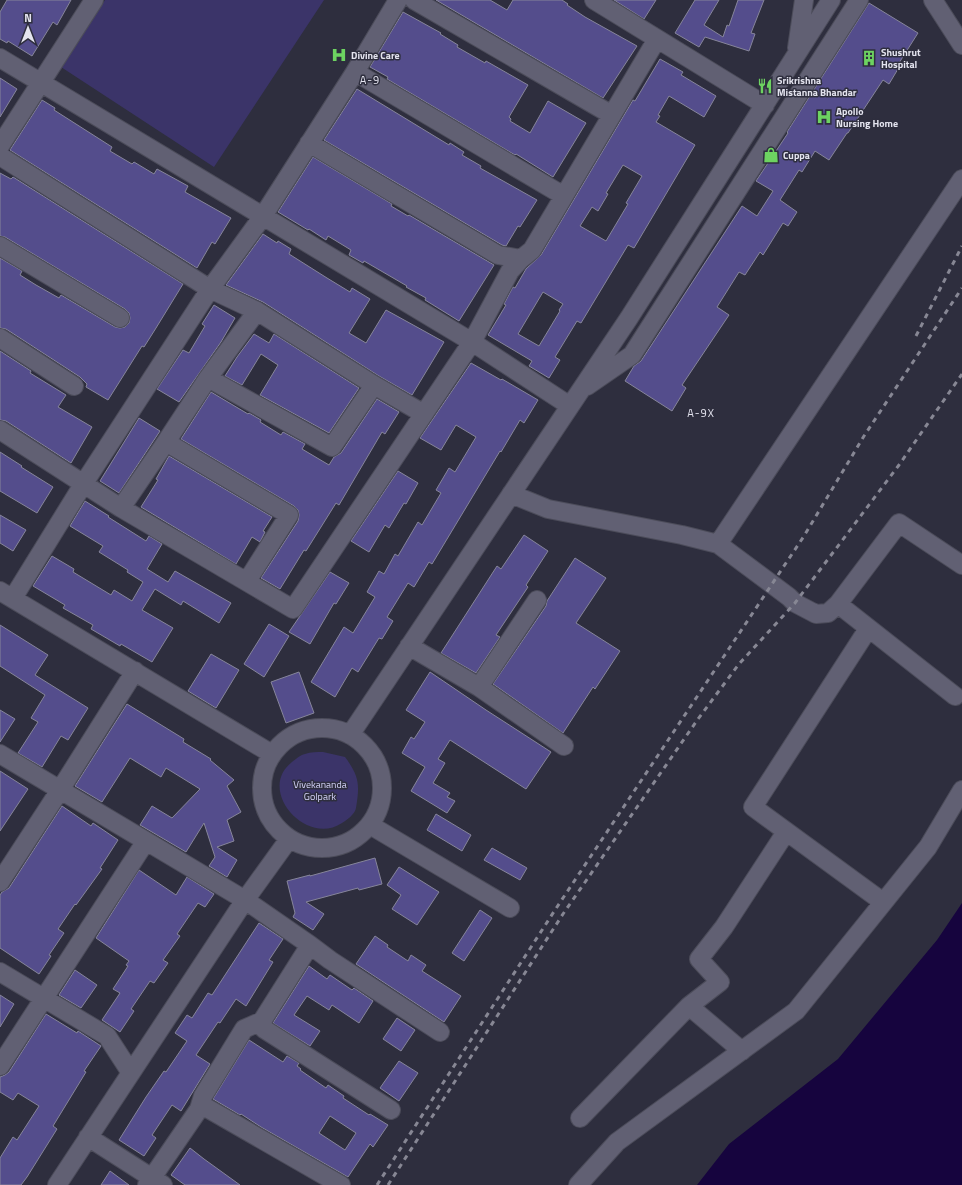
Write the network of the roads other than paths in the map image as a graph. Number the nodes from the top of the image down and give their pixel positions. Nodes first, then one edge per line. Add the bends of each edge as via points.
1 (94, 0) edge
2 (398, 0) edge
3 (414, 0) edge
4 (594, 0) edge
5 (804, 0) edge
6 (831, 0) edge
7 (859, 0) edge
8 (932, 0) edge
9 (657, 39) junction
10 (962, 45) edge
11 (796, 55) junction
12 (0, 58) edge
13 (355, 72) junction
14 (41, 82) junction
15 (765, 105) junction
16 (612, 115) junction
17 (309, 143) junction
18 (0, 146) edge
19 (0, 156) edge
20 (962, 179) edge
21 (564, 196) junction
22 (263, 216) junction
23 (0, 246) edge
24 (521, 259) junction
25 (210, 289) junction
26 (257, 311) junction
27 (120, 318) dead end
28 (0, 338) edge
29 (472, 342) junction
30 (208, 378) junction
31 (374, 385) junction
32 (74, 386) dead end
33 (574, 399) junction
34 (424, 414) junction
35 (0, 430) edge
36 (166, 442) junction
37 (84, 483) junction
38 (511, 494) junction
39 (121, 508) junction
40 (718, 544) junction
41 (962, 565) edge
42 (247, 581) junction
43 (7, 594) edge
44 (537, 600) dead end
45 (838, 604) junction
46 (868, 628) junction
47 (409, 646) junction
48 (135, 671) junction
49 (478, 687) junction
50 (955, 696) dead end
51 (350, 735) junction
52 (564, 746) dead end
53 (0, 754) edge
54 (272, 754) junction
55 (60, 790) junction
56 (962, 790) edge
57 (370, 825) junction
58 (786, 832) junction
59 (289, 839) junction
60 (146, 841) junction
61 (6, 861) edge
62 (0, 882) edge
63 (245, 900) junction
64 (883, 902) junction
65 (510, 908) dead end
66 (310, 945) junction
67 (0, 972) edge
68 (44, 998) junction
69 (690, 1006) junction
70 (262, 1021) junction
71 (440, 1032) dead end
72 (742, 1051) junction
73 (0, 1066) edge
74 (131, 1073) junction
75 (199, 1109) junction
76 (391, 1110) dead end
77 (580, 1118) dead end
78 (88, 1137) junction
79 (154, 1183) edge
80 (57, 1185) edge
81 (341, 1185) edge
82 (578, 1185) edge

1 - 14 street
2 - 13 street
3 - 16 street
4 - 9 street
5 - 11 street
6 - 11 street
7 - 33 street via 632,355
8 - 10 street
9 - 15 street
9 - 16 street
11 - 15 street
12 - 14 street
13 - 17 street
13 - 21 street
14 - 18 street
14 - 22 street
15 - 33 street
16 - 21 street
17 - 22 street
17 - 24 street via 498,255
19 - 25 street
20 - 40 street
21 - 24 street via 532,250
22 - 25 street
22 - 29 street
23 - 27 street
24 - 29 street via 510,271
25 - 26 street
25 - 37 street
26 - 30 street
26 - 31 street
28 - 32 street
29 - 33 street
29 - 34 street
30 - 31 street via 332,447
30 - 36 street
31 - 34 street
33 - 38 street
34 - 42 street via 293,608
35 - 37 street
36 - 39 street
36 - 42 street via 289,515
37 - 39 street
37 - 43 street
38 - 40 street via 548,509
38 - 47 street
39 - 42 street
40 - 45 street via 795,603 816,614 828,613
41 - 45 street via 899,523
43 - 48 street
44 - 49 street
45 - 46 street
46 - 50 street
46 - 58 street via 753,807
47 - 49 street
47 - 51 street
48 - 54 street
48 - 55 street
49 - 52 street
51 - 54 street via 329,729 307,730 288,738
51 - 57 street via 368,750 380,770 382,793 376,815
53 - 55 street
54 - 59 street via 262,776 262,800 271,822
55 - 60 street
55 - 61 street
56 - 64 street via 928,847
57 - 59 street via 353,840 332,848 310,848
57 - 65 street
58 - 64 street
58 - 69 street via 724,927 699,960 720,982
59 - 63 street
60 - 63 street
60 - 68 street
61 - 62 street
63 - 66 street
63 - 74 street
64 - 72 street via 796,1012
66 - 70 street
66 - 71 street
67 - 68 street
68 - 73 street
68 - 74 street via 107,1036
69 - 72 street
69 - 77 street
70 - 75 street via 244,1030 203,1096
70 - 76 street via 264,1029
72 - 82 street via 617,1142
74 - 78 street
75 - 79 street
75 - 81 street via 207,1108
78 - 79 street
78 - 80 street

